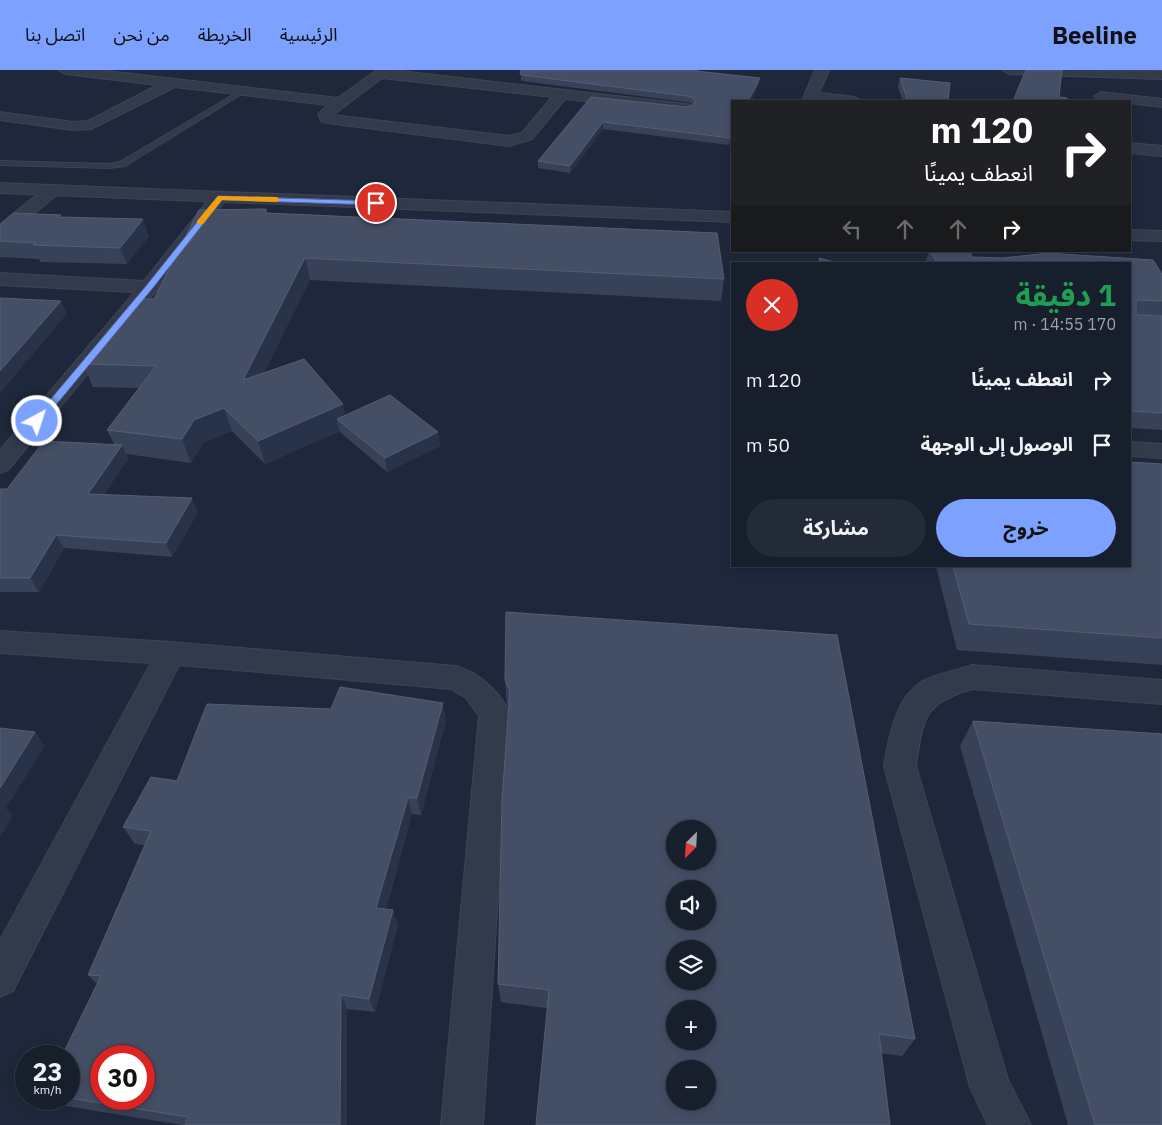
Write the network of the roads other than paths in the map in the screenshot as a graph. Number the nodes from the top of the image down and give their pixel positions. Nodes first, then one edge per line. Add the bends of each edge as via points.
1 (65, 70) edge
2 (822, 70) edge
3 (1009, 70) edge
4 (1093, 71) edge
5 (382, 72) edge
6 (1162, 75) edge
7 (172, 83) junction
8 (243, 91) junction
9 (562, 94) junction
10 (810, 99) edge
11 (1101, 99) edge
12 (832, 100) edge
13 (1116, 100) edge
14 (1131, 101) edge
15 (340, 102) junction
16 (1162, 103) edge
17 (686, 108) edge
18 (0, 116) edge
19 (1131, 148) edge
20 (1162, 152) edge
21 (0, 163) edge
22 (0, 177) edge
23 (0, 188) edge
24 (54, 190) junction
25 (220, 197) junction
26 (475, 201) junction
27 (731, 204) edge
28 (731, 217) edge
29 (1131, 221) edge
30 (1162, 222) edge
31 (0, 233) edge
32 (1131, 235) edge
33 (1162, 236) edge
34 (0, 279) edge
35 (149, 287) junction
36 (1131, 449) edge
37 (1162, 451) edge
38 (0, 465) edge
39 (0, 642) edge
40 (171, 653) junction
41 (1162, 692) edge
42 (0, 978) edge
43 (462, 1125) edge
44 (1010, 1125) edge

1 - 7 street
2 - 10 street
3 - 4 street
4 - 6 street
4 - 11 street
5 - 9 street
5 - 15 street
7 - 8 street
7 - 18 street via 90,125 73,126
8 - 15 street
8 - 21 lane via 122,164
9 - 15 street via 527,136 510,141 327,119 325,114
9 - 17 street
10 - 12 street
11 - 13 street
14 - 16 street
19 - 20 street
22 - 26 street
23 - 24 street
24 - 25 street
24 - 31 street
25 - 26 street
25 - 35 street
26 - 27 street
26 - 28 street
29 - 30 street
32 - 33 street
34 - 35 street
35 - 38 street
36 - 37 street
39 - 40 street
40 - 42 street
40 - 43 street via 456,678 477,690 494,713
41 - 44 street via 972,677 937,688 918,703 905,733 900,766 990,1087

